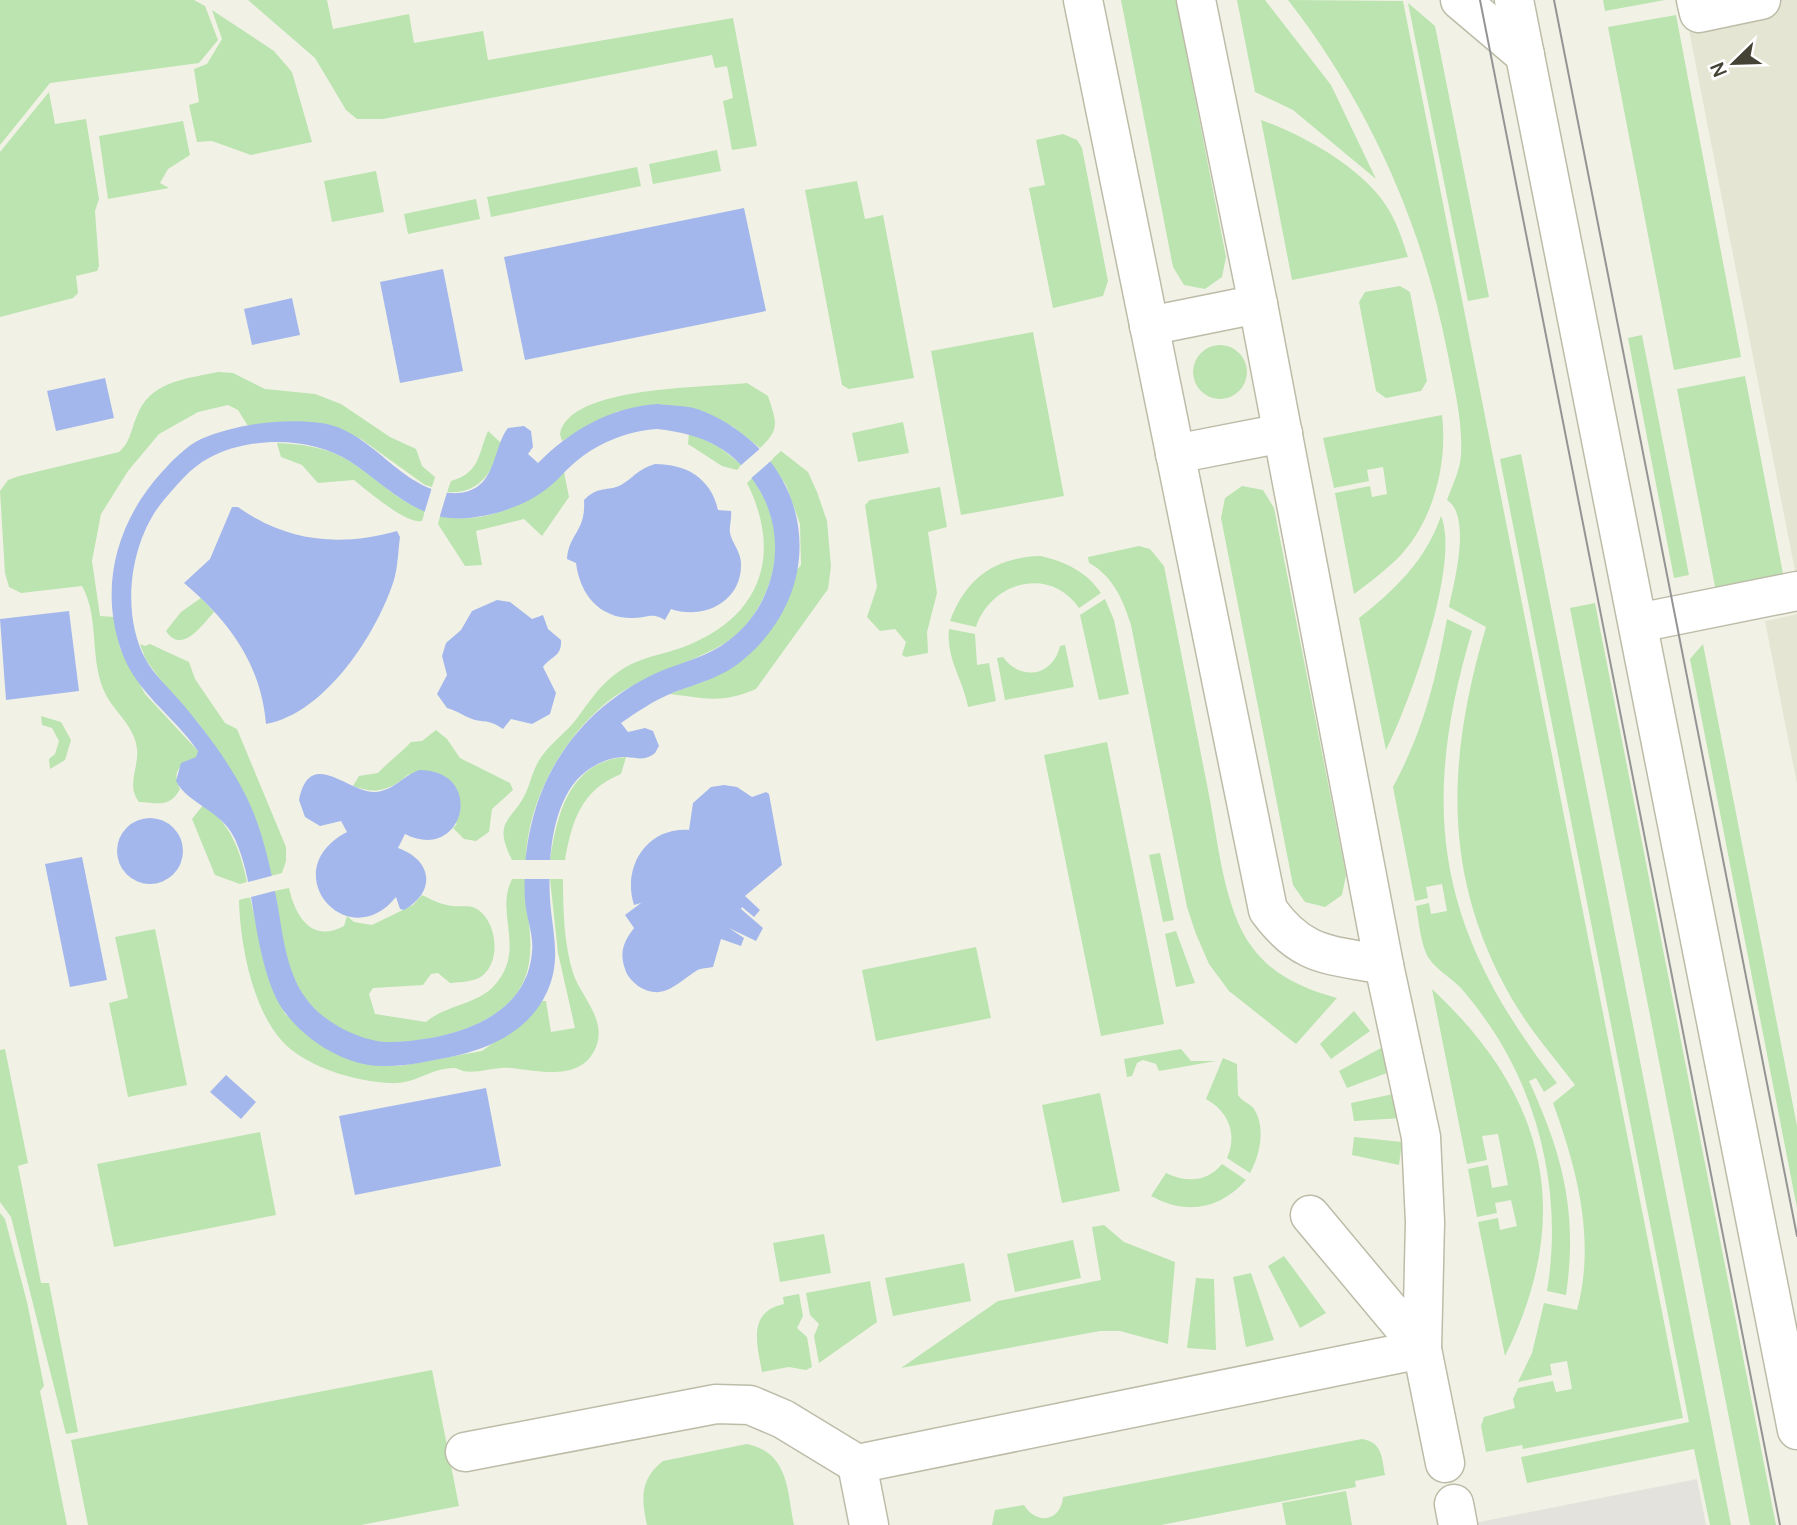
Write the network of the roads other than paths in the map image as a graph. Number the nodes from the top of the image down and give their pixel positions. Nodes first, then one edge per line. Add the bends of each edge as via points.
1 (1083, 0) edge
2 (1196, 0) edge
3 (1460, 0) edge
4 (1514, 0) edge
5 (1696, 0) edge
6 (1761, 0) edge
7 (1525, 55) junction
8 (1258, 304) junction
9 (1149, 326) junction
10 (1283, 433) junction
11 (1175, 454) junction
12 (1797, 591) edge
13 (1638, 623) junction
14 (1384, 965) junction
15 (1310, 1215) dead end
16 (1422, 1349) junction
17 (1797, 1430) edge
18 (465, 1452) dead end
19 (1445, 1464) dead end
20 (857, 1465) junction
21 (869, 1525) edge

1 - 9 street
2 - 8 street
3 - 7 street
4 - 7 street
5 - 6 street via 1699,13
7 - 13 street
8 - 9 street
8 - 10 street
9 - 11 street
10 - 11 street
10 - 14 street
11 - 14 street via 1268,910 1286,934 1310,950
12 - 13 street
13 - 17 street
14 - 16 street via 1421,1137 1425,1222
15 - 16 street
16 - 19 street
16 - 20 street
18 - 20 street via 728,1405 750,1405 783,1419
20 - 21 street

